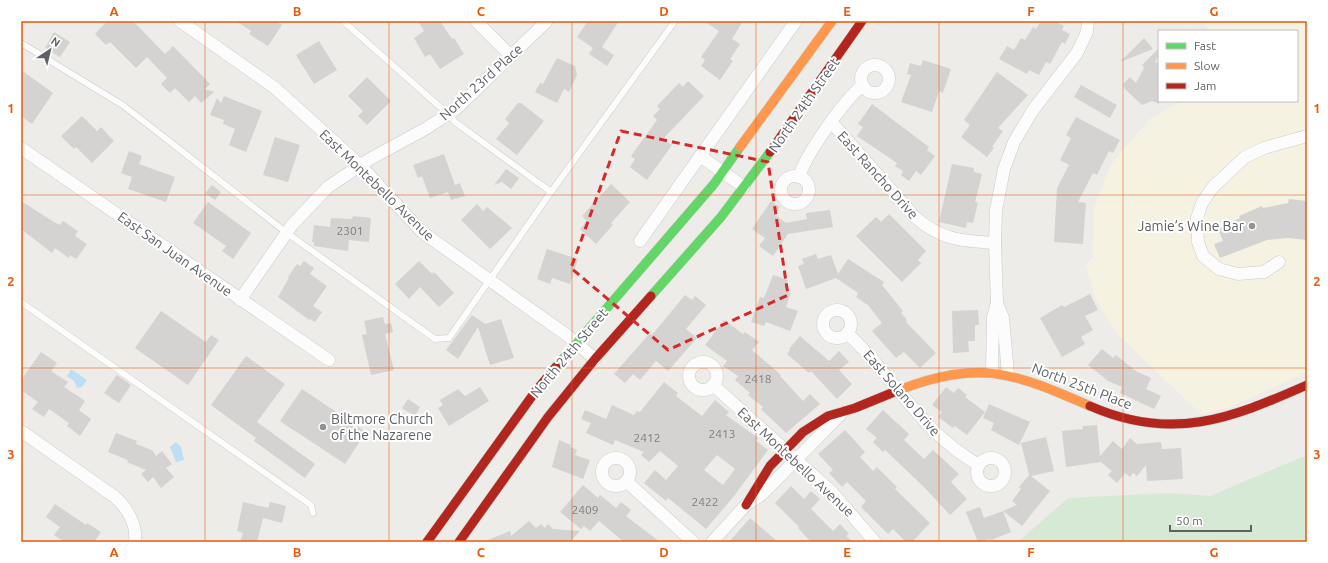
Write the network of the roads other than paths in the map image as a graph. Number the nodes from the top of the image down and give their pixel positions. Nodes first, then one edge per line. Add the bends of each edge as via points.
1 (180, 21) edge
2 (343, 21) edge
3 (476, 21) edge
4 (547, 21) edge
5 (675, 21) edge
6 (796, 21) edge
7 (832, 21) edge
8 (862, 21) edge
9 (1087, 27) edge
10 (21, 43) edge
11 (511, 56) junction
12 (863, 85) dead end
13 (448, 114) junction
14 (832, 123) junction
15 (1307, 136) edge
16 (21, 148) edge
17 (700, 156) junction
18 (360, 165) junction
19 (723, 172) junction
20 (799, 177) dead end
21 (744, 187) junction
22 (551, 192) junction
23 (287, 233) junction
24 (640, 241) dead end
25 (995, 242) junction
26 (1280, 262) dead end
27 (489, 281) junction
28 (240, 300) junction
29 (21, 302) edge
30 (997, 303) junction
31 (847, 332) dead end
32 (576, 343) junction
33 (595, 359) junction
34 (329, 360) dead end
35 (992, 373) junction
36 (1008, 374) junction
37 (713, 385) dead end
38 (1307, 385) edge
39 (898, 390) junction
40 (842, 413) junction
41 (21, 432) edge
42 (786, 449) junction
43 (796, 459) junction
44 (979, 465) dead end
45 (626, 481) dead end
46 (746, 505) junction
47 (314, 513) dead end
48 (135, 541) edge
49 (427, 542) edge
50 (459, 542) edge
51 (693, 542) edge
52 (712, 542) edge
53 (875, 542) edge

1 - 18 street, East Montebello Avenue via 275,88
2 - 13 lane
3 - 11 street
4 - 11 street, North 23rd Place
5 - 22 lane
6 - 17 street
7 - 19 main road, North 24th Street
8 - 21 main road, North 24th Street
9 - 25 street via 1077,53 1033,110 1014,142 1000,188
10 - 23 lane via 124,106
11 - 13 street, North 23rd Place
12 - 14 street via 852,94
13 - 18 street, North 23rd Place via 425,130
13 - 22 lane via 455,122
14 - 20 street via 803,163
14 - 25 street, East Rancho Drive via 914,217 926,227 951,239
15 - 26 street via 1264,148 1245,157 1214,187 1202,203 1197,218 1198,242 1203,256 1219,269 1238,274 1264,272
16 - 28 street, East San Juan Avenue
17 - 19 street
17 - 24 street
18 - 23 street, North 23rd Place via 316,198
18 - 27 street, East Montebello Avenue via 422,232
19 - 21 street
19 - 32 main road, North 24th Street via 700,202
21 - 33 main road, North 24th Street
22 - 27 lane
23 - 27 lane via 435,339 449,338
23 - 28 street, North 23rd Place
25 - 30 street
27 - 32 street, East Montebello Avenue
28 - 34 street, East San Juan Avenue
29 - 47 lane via 311,505
30 - 35 street via 993,317
30 - 36 street via 1002,318
31 - 39 street, East Solano Drive via 871,356
32 - 33 street, East Montebello Avenue
32 - 49 main road, North 24th Street via 535,392
33 - 50 main road, North 24th Street via 548,417
35 - 36 main road, North 25th Place
35 - 39 main road, North 25th Place via 956,373
36 - 38 main road, North 25th Place via 1040,384 1101,412 1151,424 1216,420 1261,405
37 - 42 street, East Montebello Avenue
39 - 40 main road, North 25th Place
39 - 44 street, East Solano Drive via 936,433
40 - 42 main road, North 25th Place via 824,418 801,434
40 - 43 street
41 - 48 street via 126,507
42 - 43 street, East Montebello Avenue
42 - 46 main road, North 25th Place via 752,490
43 - 46 street via 761,495
43 - 53 street, East Montebello Avenue via 846,506
45 - 51 street
46 - 52 street

